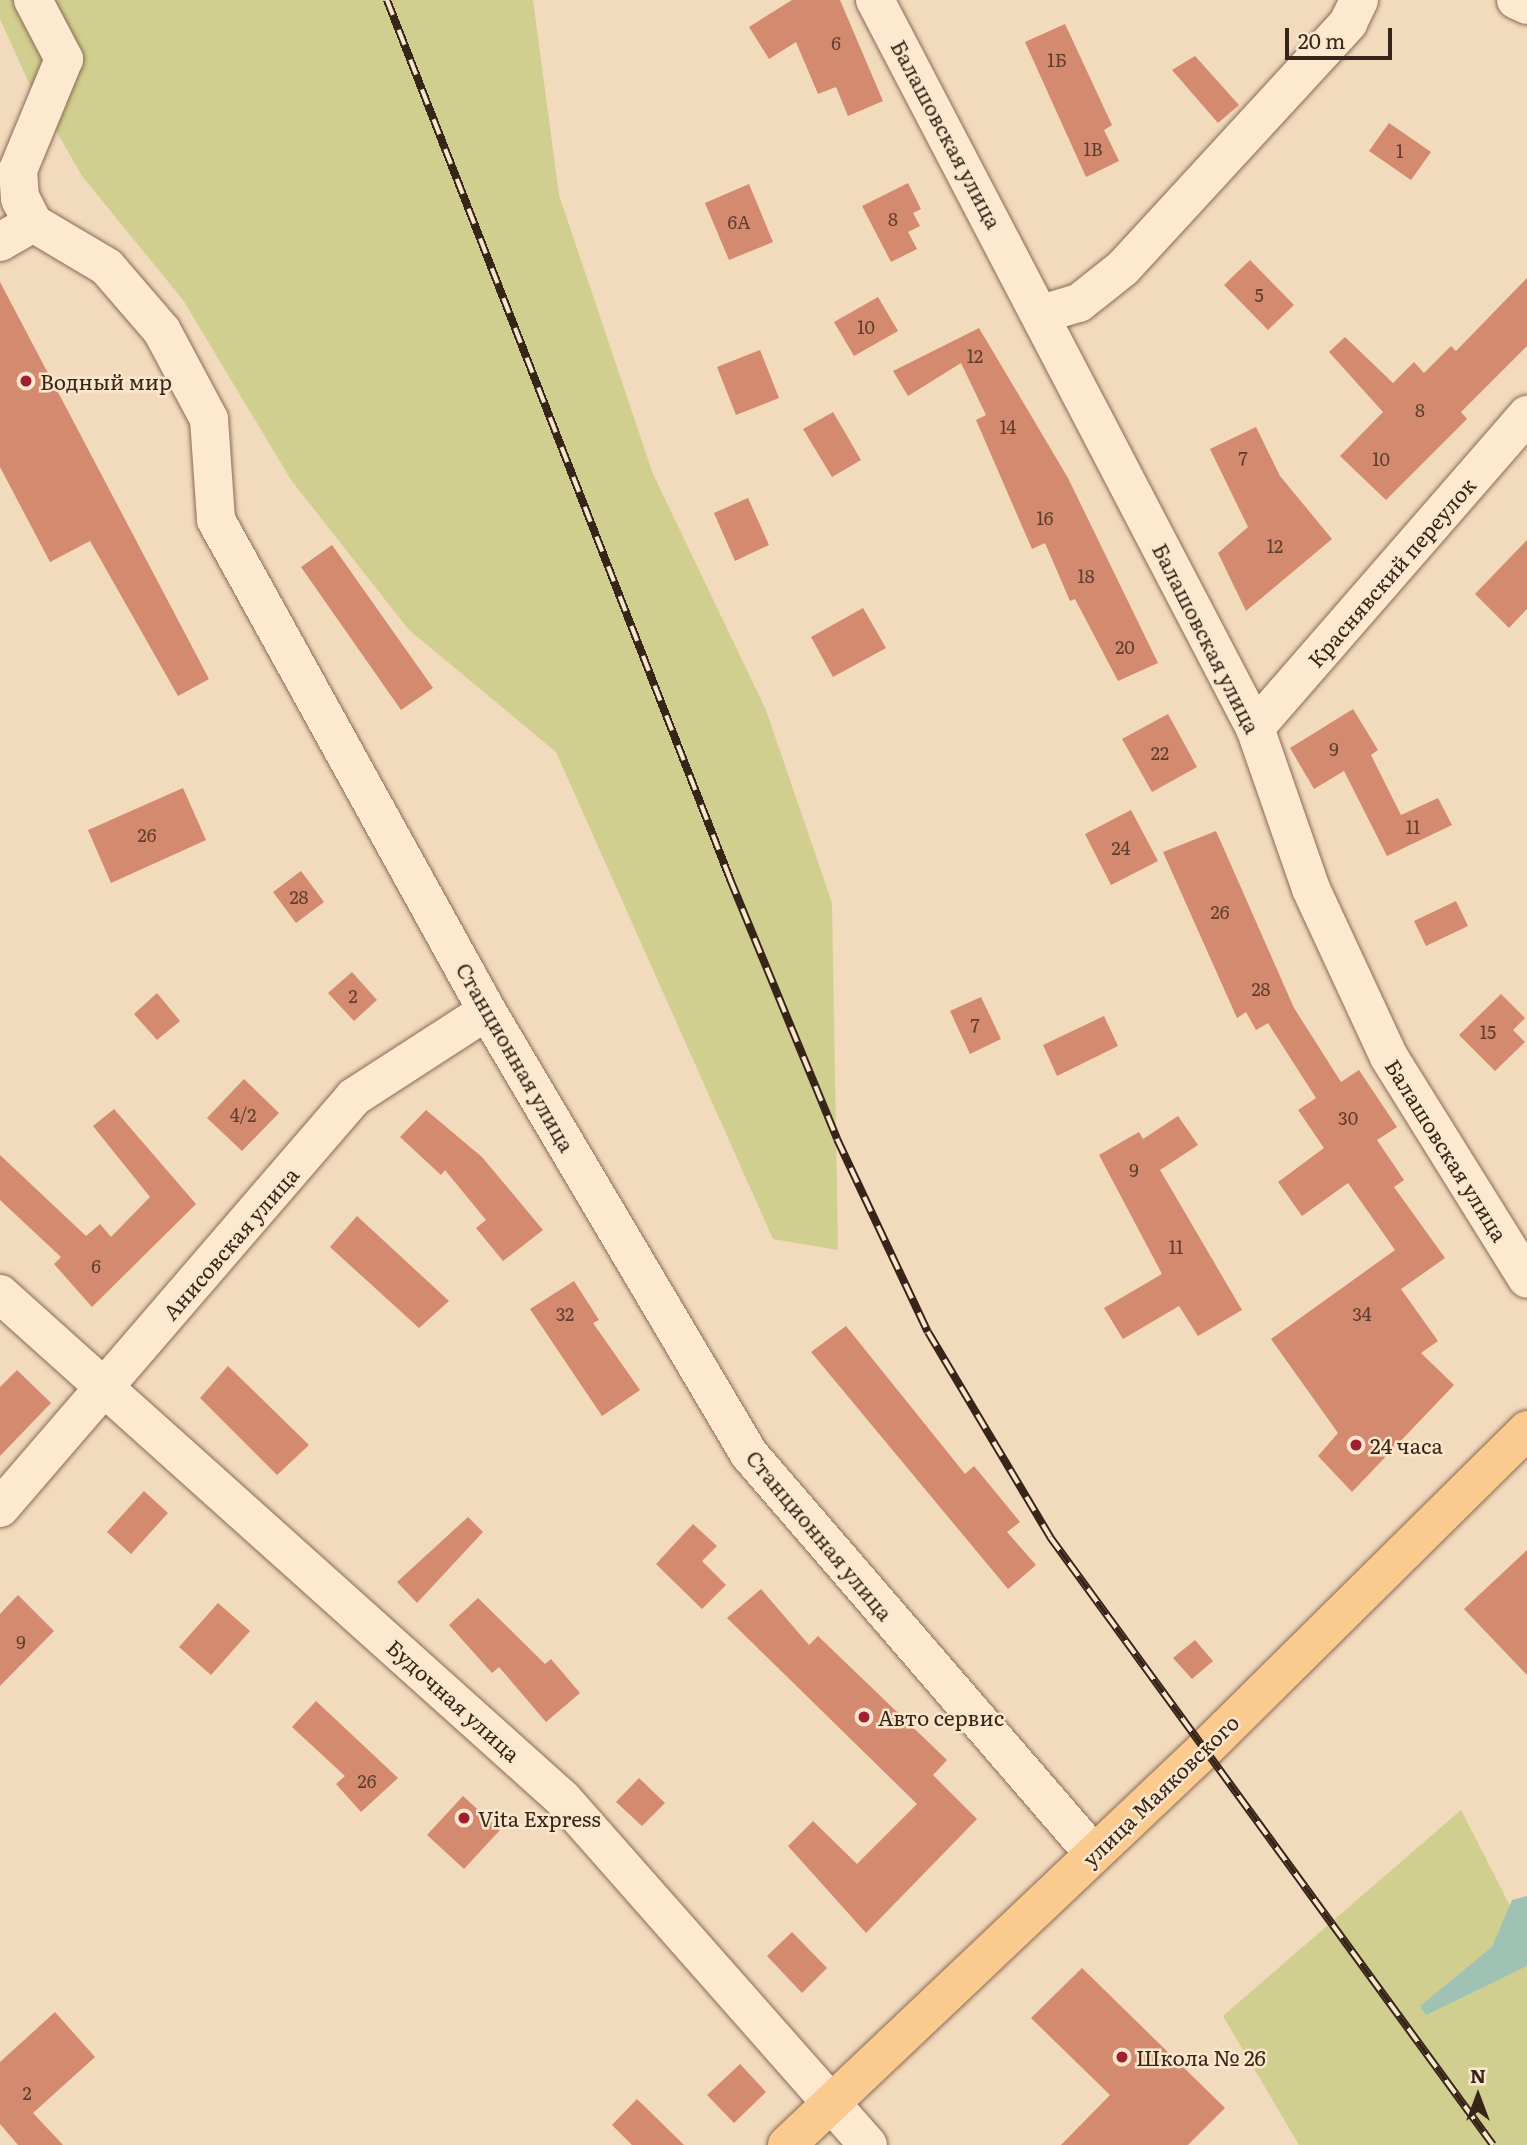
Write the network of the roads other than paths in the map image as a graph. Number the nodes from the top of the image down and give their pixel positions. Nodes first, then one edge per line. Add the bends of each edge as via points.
1 (33, 0) edge
2 (875, 0) edge
3 (1359, 0) edge
4 (1516, 0) edge
5 (1527, 5) edge
6 (0, 167) edge
7 (33, 223) junction
8 (0, 242) edge
9 (1042, 314) junction
10 (1527, 415) edge
11 (1255, 729) junction
12 (487, 1011) junction
13 (1527, 1279) edge
14 (0, 1294) edge
15 (106, 1387) junction
16 (1527, 1430) edge
17 (0, 1508) edge
18 (1093, 1853) junction
19 (829, 2104) junction
20 (788, 2145) edge
21 (868, 2145) edge

1 - 7 street via 64,59 18,170 20,197
2 - 9 street, Балашовская улица
3 - 9 street via 1348,23 1123,268 1079,303
4 - 5 street
6 - 7 street, Станционная улица
7 - 8 street
7 - 12 street, Станционная улица via 107,267 162,331 209,419 216,520
9 - 11 street, Балашовская улица
10 - 11 street, Краснявский переулок
11 - 13 street, Балашовская улица via 1311,889 1389,1057
12 - 15 street, Анисовская улица via 354,1097
12 - 18 street, Станционная улица via 749,1454
14 - 15 street, Будочная улица
15 - 17 street, Анисовская улица
15 - 19 street, Будочная улица via 563,1798
16 - 18 main road, улица Маяковского
18 - 19 main road, улица Маяковского
19 - 20 main road, улица Маяковского
19 - 21 street, Будочная улица

